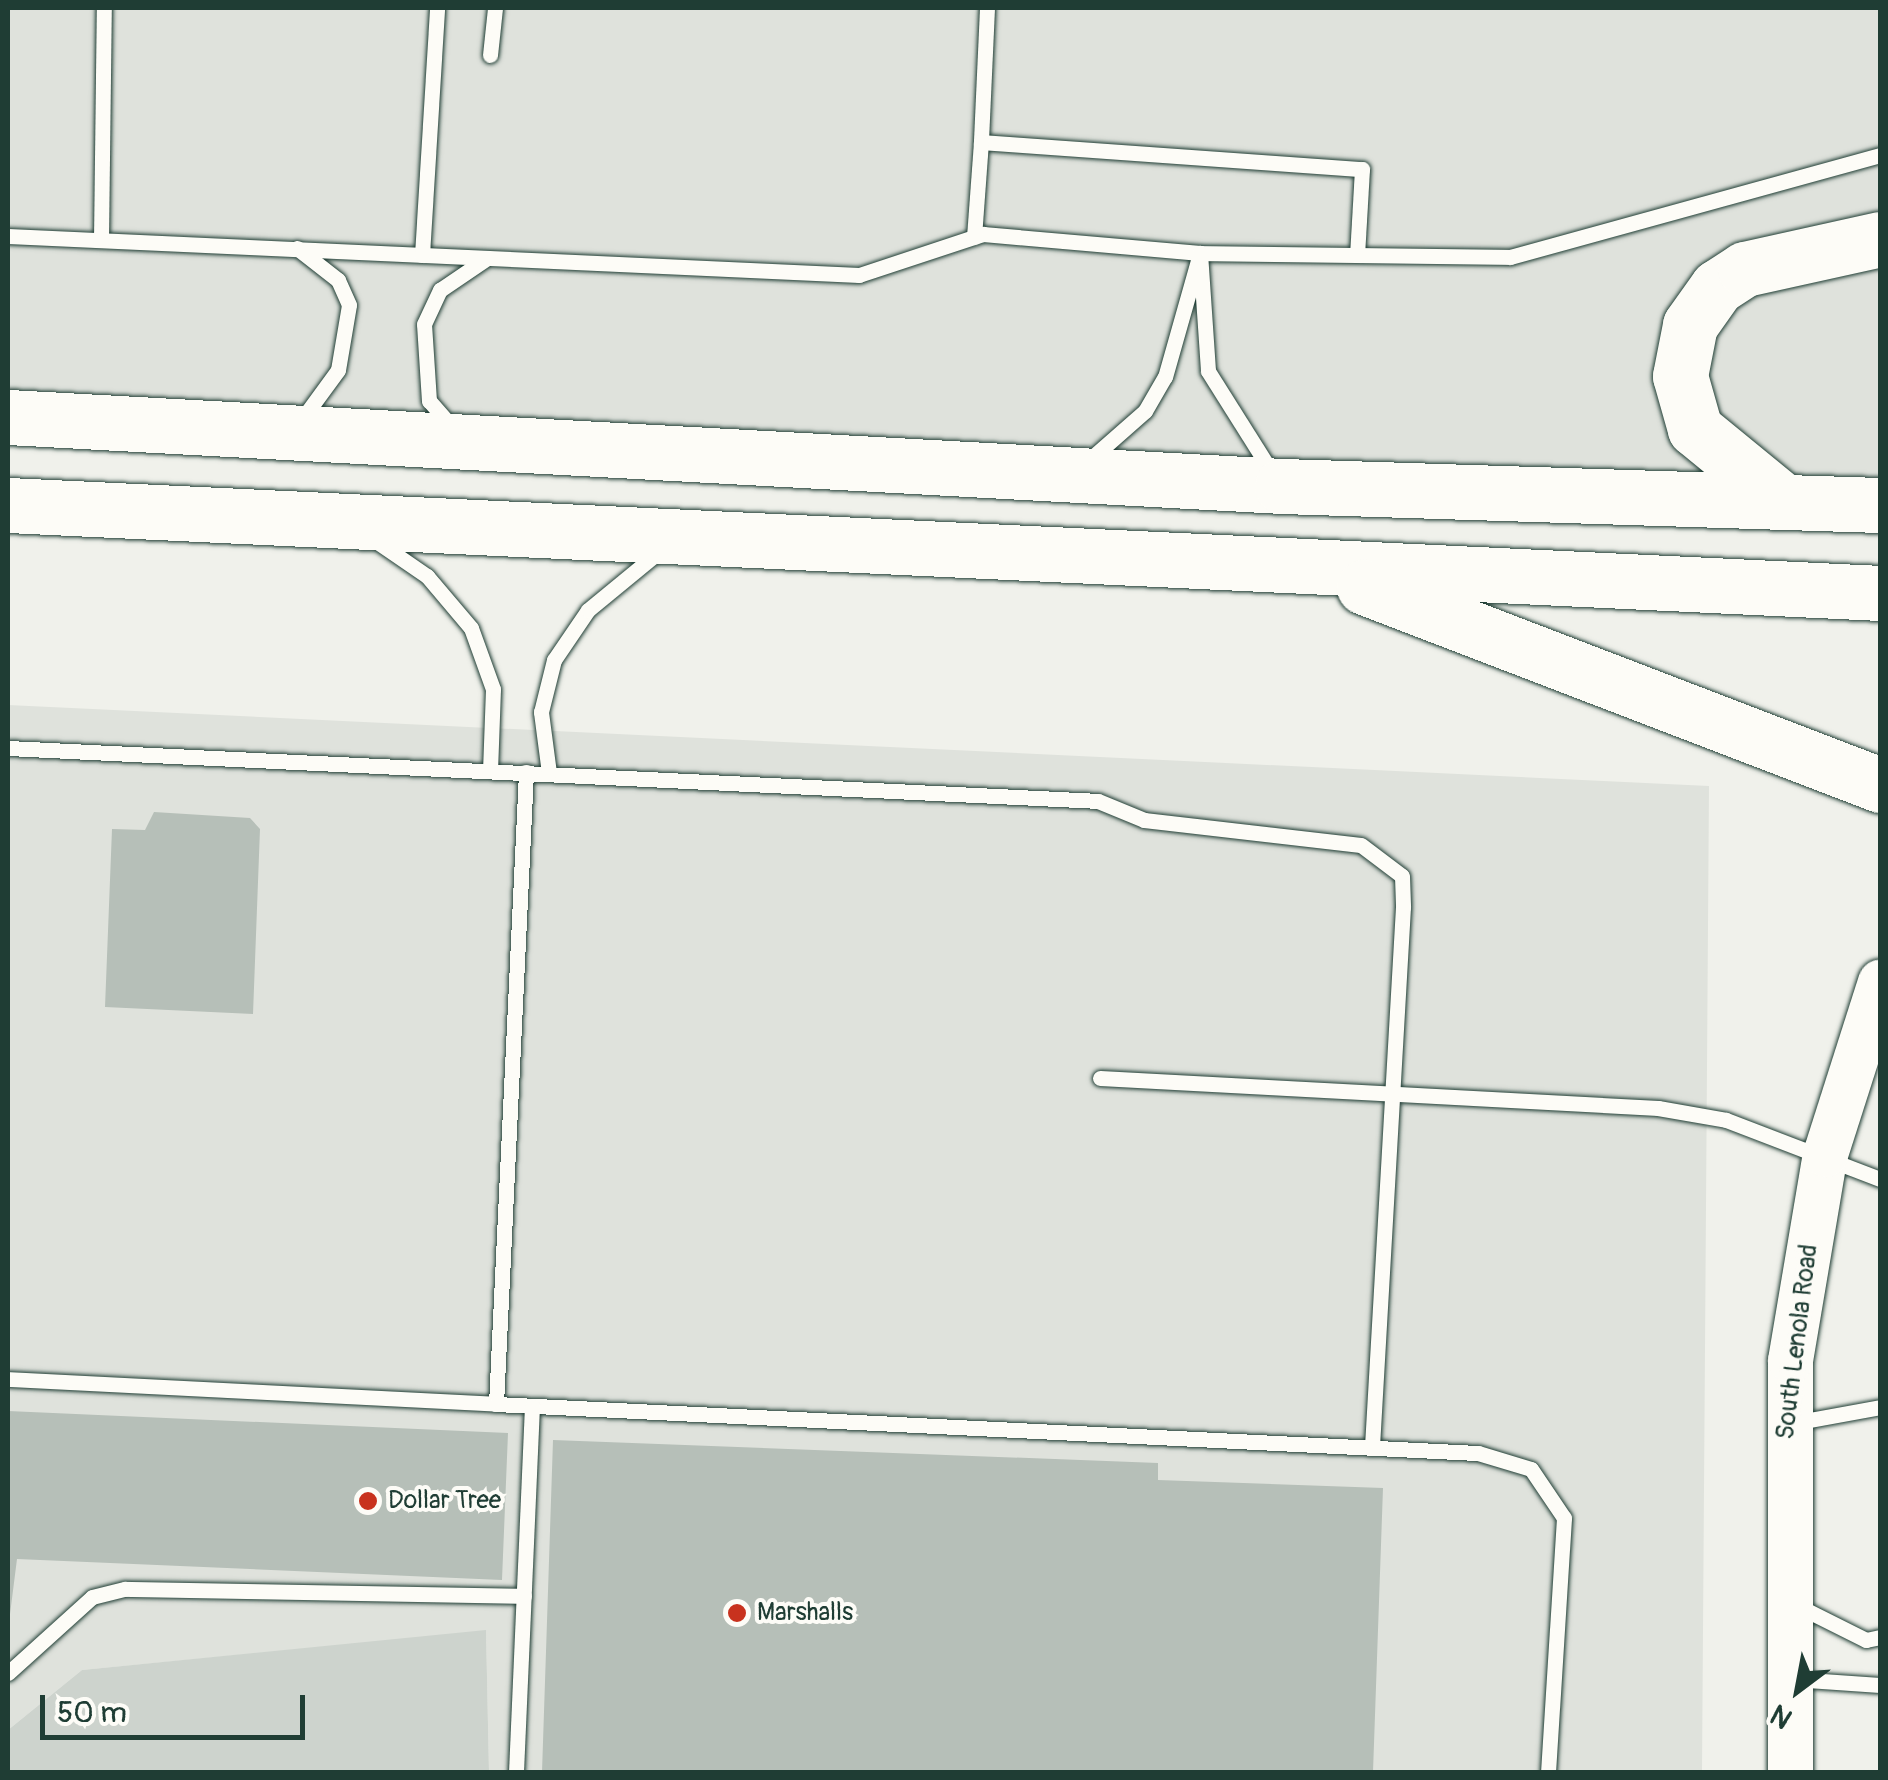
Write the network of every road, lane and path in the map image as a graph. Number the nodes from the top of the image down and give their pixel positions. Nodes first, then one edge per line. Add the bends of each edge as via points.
1 (104, 8) edge
2 (437, 8) edge
3 (495, 8) edge
4 (987, 8) edge
5 (490, 55) dead end
6 (981, 142) junction
7 (1880, 155) edge
8 (8, 236) edge
9 (974, 236) junction
10 (1880, 239) edge
11 (100, 240) junction
12 (297, 248) junction
13 (1200, 253) junction
14 (422, 255) junction
15 (1357, 255) junction
16 (487, 258) junction
17 (8, 417) edge
18 (294, 431) junction
19 (462, 438) junction
20 (1075, 474) junction
21 (1282, 486) junction
22 (1786, 502) junction
23 (1880, 505) edge
24 (8, 506) edge
25 (347, 522) junction
26 (678, 538) junction
27 (1314, 569) junction
28 (1880, 593) edge
29 (8, 748) edge
30 (490, 770) junction
31 (526, 772) junction
32 (549, 773) junction
33 (1880, 785) edge
34 (1880, 982) edge
35 (1100, 1078) dead end
36 (1390, 1096) junction
37 (1825, 1154) junction
38 (1880, 1180) edge
39 (8, 1379) edge
40 (496, 1404) junction
41 (532, 1406) junction
42 (1880, 1407) edge
43 (1784, 1425) junction
44 (1372, 1447) junction
45 (524, 1596) junction
46 (1789, 1601) junction
47 (1880, 1638) edge
48 (8, 1674) edge
49 (1790, 1678) junction
50 (1880, 1685) edge
51 (516, 1772) edge
52 (1548, 1772) edge
53 (1790, 1772) edge

1 - 11 lane
2 - 14 lane
3 - 5 lane
4 - 6 lane
6 - 9 lane
6 - 15 lane via 1362,168
7 - 15 lane via 1510,257
8 - 11 lane
9 - 13 lane via 1088,236
9 - 16 lane via 859,275
10 - 22 highway via 1745,268 1690,325 1680,376 1695,429
11 - 12 lane
12 - 14 lane
12 - 18 lane via 338,280 349,305 338,370
13 - 15 lane
13 - 20 lane via 1165,376 1146,411
13 - 21 lane via 1208,370
14 - 16 lane
16 - 19 lane via 440,290 424,324 429,401
17 - 18 highway
18 - 19 highway
19 - 20 highway
20 - 21 highway
21 - 22 highway
22 - 23 highway
24 - 25 highway
25 - 26 highway
25 - 30 lane via 427,576 471,628 493,689
26 - 27 highway
26 - 32 lane via 608,590 554,660 541,712
27 - 28 highway
27 - 33 highway
29 - 30 lane
30 - 31 lane
31 - 32 lane
31 - 40 lane
32 - 36 lane via 1098,801 1144,820 1360,845 1402,876
34 - 37 street, South Lenola Road
35 - 36 lane
36 - 37 lane via 1658,1108
36 - 44 lane
37 - 38 lane
37 - 43 street, South Lenola Road
39 - 40 lane
40 - 41 lane
41 - 44 lane
41 - 45 lane
42 - 43 lane
43 - 46 street, South Lenola Road
44 - 52 lane via 1478,1453 1531,1469 1551,1488 1564,1518
45 - 48 lane via 125,1590 92,1597
45 - 51 lane
46 - 47 lane via 1866,1640
46 - 49 street, South Lenola Road
49 - 50 lane
49 - 53 street, South Lenola Road

